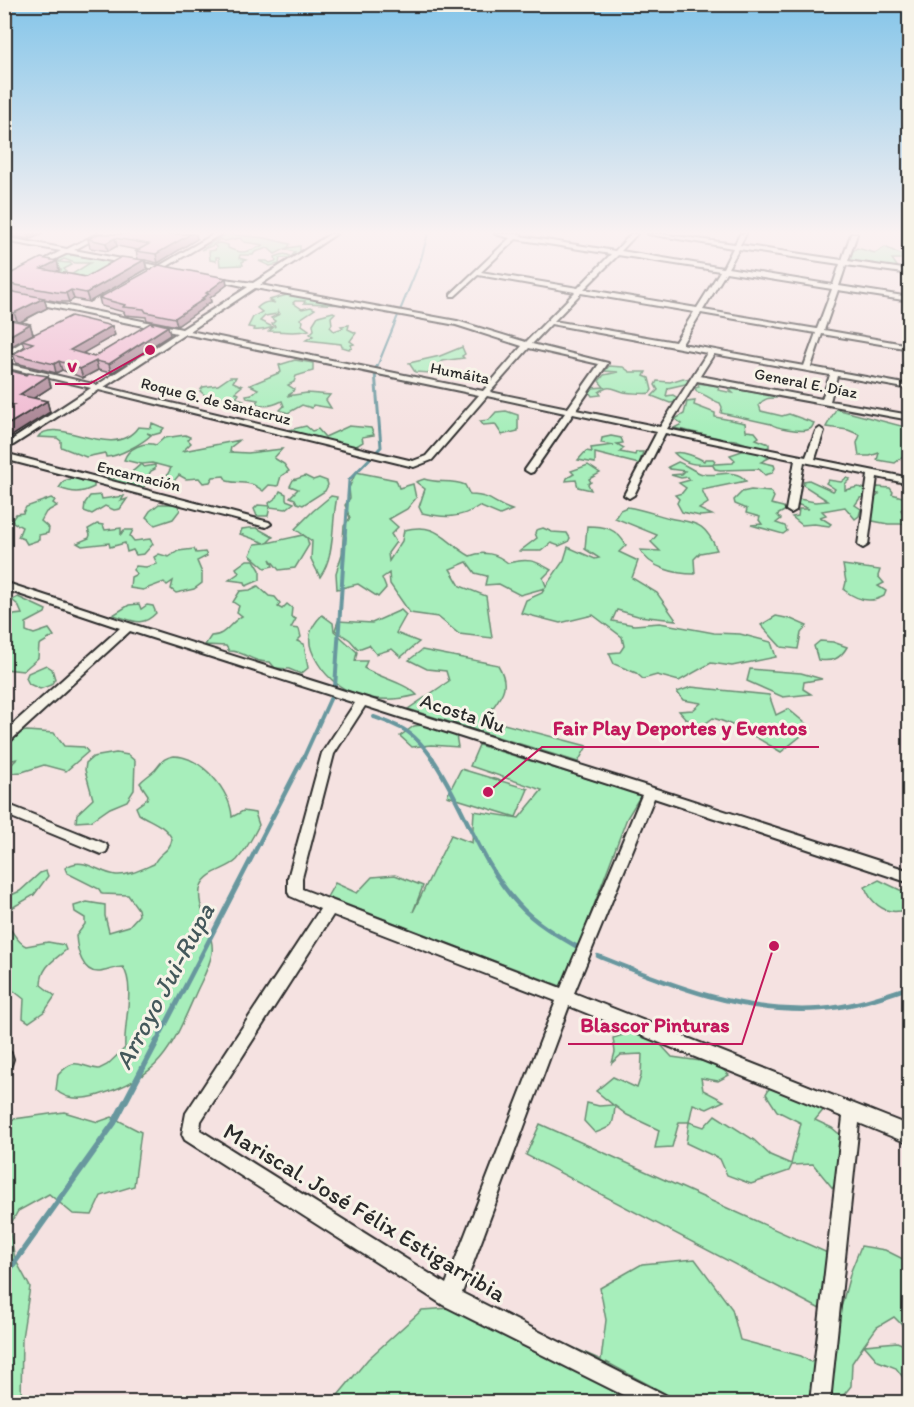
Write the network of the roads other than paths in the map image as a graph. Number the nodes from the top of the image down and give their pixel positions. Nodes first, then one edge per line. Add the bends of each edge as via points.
1 (27, 300) edge
2 (235, 300) edge
3 (330, 300) edge
4 (571, 300) edge
5 (628, 300) edge
6 (706, 300) edge
7 (830, 300) edge
8 (93, 306) dead end
9 (84, 311) junction
10 (699, 312) junction
11 (74, 317) edge
12 (549, 322) junction
13 (819, 332) junction
14 (184, 333) junction
15 (44, 334) edge
16 (527, 345) junction
17 (677, 345) junction
18 (909, 347) edge
19 (711, 352) junction
20 (4, 356) edge
21 (4, 365) edge
22 (807, 368) junction
23 (834, 373) junction
24 (696, 378) junction
25 (99, 387) junction
26 (909, 387) edge
27 (487, 393) junction
28 (826, 401) junction
29 (570, 410) junction
30 (909, 418) edge
31 (662, 430) junction
32 (820, 432) dead end
33 (4, 449) edge
34 (4, 456) edge
35 (805, 459) junction
36 (530, 470) dead end
37 (873, 473) junction
38 (909, 481) edge
39 (629, 495) dead end
40 (791, 510) dead end
41 (266, 524) dead end
42 (863, 545) dead end
43 (4, 585) edge
44 (128, 627) junction
45 (362, 701) junction
46 (4, 740) edge
47 (650, 792) junction
48 (4, 808) edge
49 (101, 848) dead end
50 (909, 877) edge
51 (330, 907) junction
52 (565, 997) junction
53 (852, 1111) junction
54 (909, 1136) edge
55 (450, 1298) junction
56 (657, 1402) edge
57 (820, 1402) edge

1 - 9 street, Humáita
2 - 14 street
3 - 16 street via 457,323
4 - 12 street, Roque G. de Santacruz
5 - 10 street
6 - 10 street
7 - 13 street
8 - 9 street
9 - 11 street
9 - 14 street, Humáita
10 - 13 street
10 - 17 street
12 - 16 street, Roque G. de Santacruz
12 - 17 street
13 - 18 street
13 - 22 street
14 - 25 street
14 - 27 street, Humáita
15 - 20 street
16 - 27 street, Roque G. de Santacruz
16 - 29 street via 605,364
17 - 19 street
19 - 22 street
19 - 24 street
21 - 25 street, Roque G. de Santacruz
22 - 23 street
23 - 26 street
23 - 28 street
24 - 28 street, General E. Díaz
24 - 31 street
25 - 27 street, Roque G. de Santacruz via 414,464 429,458
25 - 33 street
27 - 29 street, Humáita
28 - 30 street, General E. Díaz
29 - 31 street, Humáita
29 - 36 street
31 - 35 street, Humáita
31 - 39 street
32 - 35 street
34 - 41 street, Encarnación
35 - 37 street, Humáita
35 - 40 street
37 - 38 street, Humáita
37 - 42 street
43 - 44 street, Acosta Ñu
44 - 45 street, Acosta Ñu
44 - 46 street
45 - 47 street, Acosta Ñu
45 - 51 street via 328,753 295,878 295,892
47 - 50 street, Acosta Ñu
47 - 52 street
48 - 49 street
51 - 52 street
51 - 55 street, Mariscal. José Félix Estigarribia via 192,1119 191,1134
52 - 53 street
52 - 55 street
53 - 54 street
53 - 57 street
55 - 56 street, Mariscal. José Félix Estigarribia

